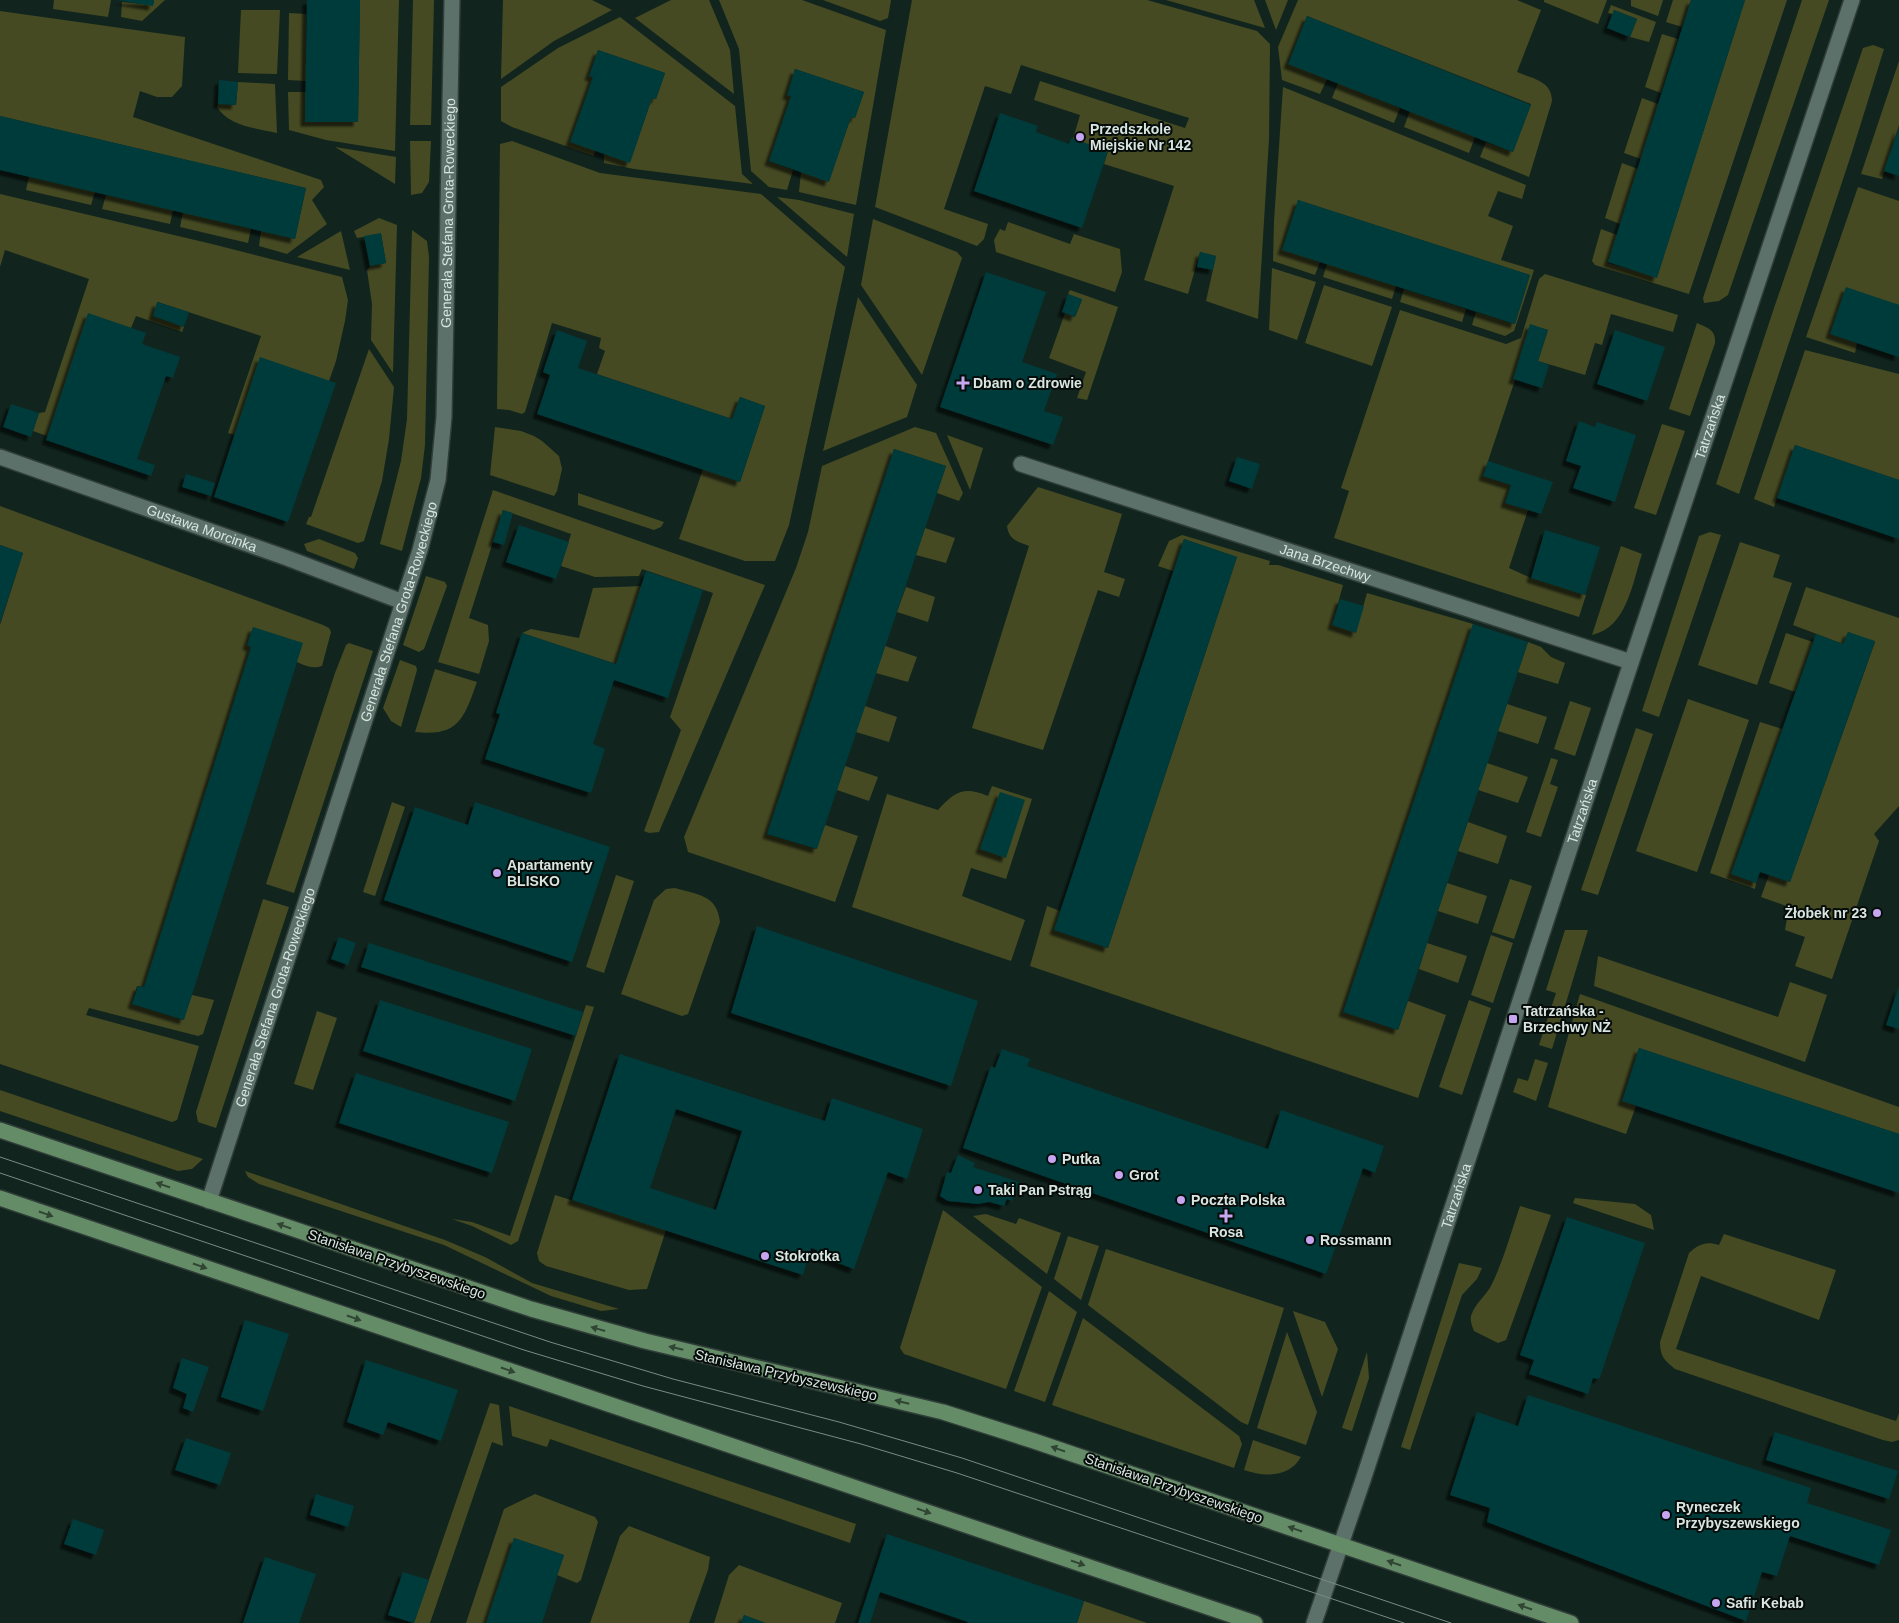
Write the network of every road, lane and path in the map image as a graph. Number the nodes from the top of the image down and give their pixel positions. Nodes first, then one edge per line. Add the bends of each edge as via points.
1 (452, 0) edge
2 (1852, 0) edge
3 (0, 456) edge
4 (1021, 464) dead end
5 (403, 602) junction
6 (1631, 662) junction
7 (0, 1130) edge
8 (0, 1198) edge
9 (209, 1201) junction
10 (1341, 1545) junction
11 (1255, 1623) edge
12 (1314, 1623) edge
13 (1571, 1623) edge

1 - 5 street, Generała Stefana Grota-Roweckiego via 442,448 432,506
2 - 6 street, Tatrzańska
3 - 5 street, Gustawa Morcinka
4 - 6 street, Jana Brzechwy
5 - 9 street, Generała Stefana Grota-Roweckiego
6 - 10 street, Tatrzańska
9 -> 7 main road, Stanisława Przybyszewskiego
8 -> 11 main road
10 -> 9 main road, Stanisława Przybyszewskiego via 943,1412 597,1329
10 - 12 street, Tatrzańska
13 -> 10 main road, Stanisława Przybyszewskiego

